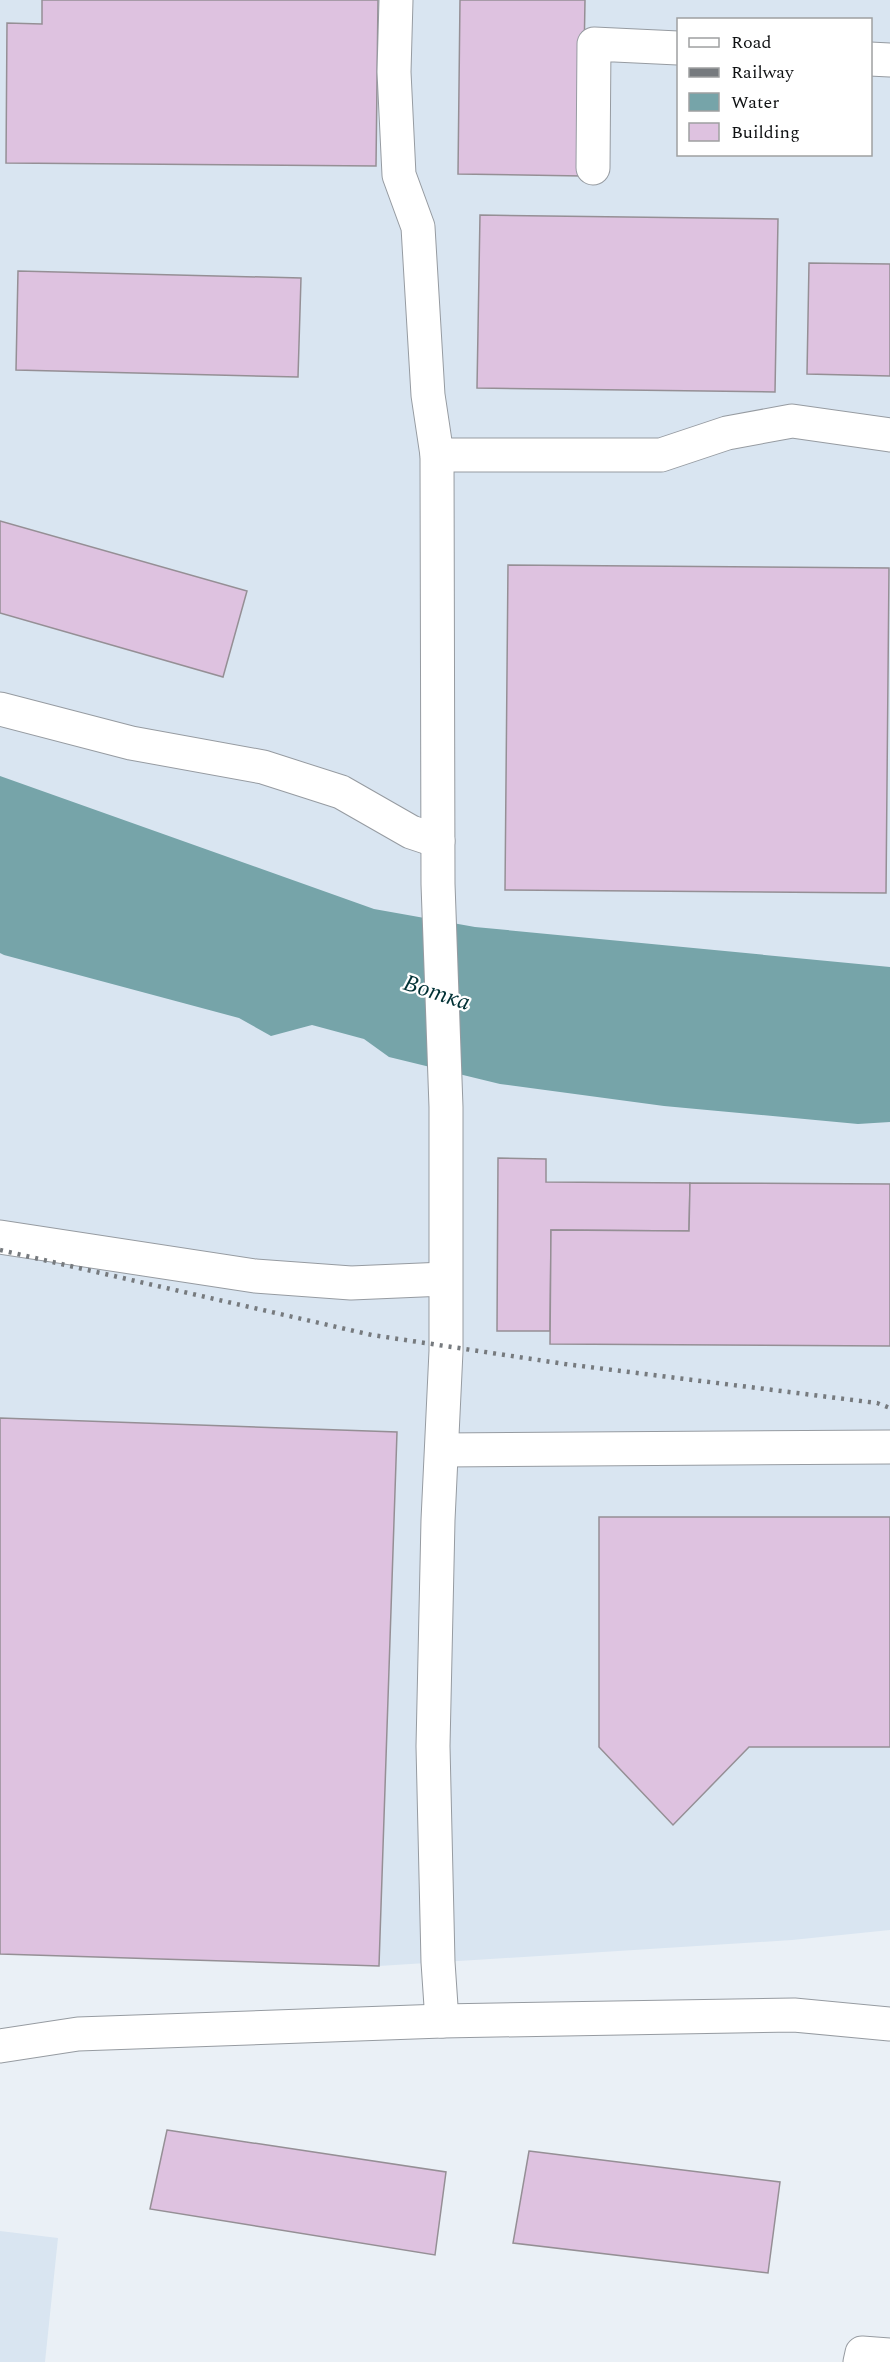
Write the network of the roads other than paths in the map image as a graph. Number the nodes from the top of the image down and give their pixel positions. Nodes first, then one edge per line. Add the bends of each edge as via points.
1 (396, 0) edge
2 (677, 48) edge
3 (872, 58) edge
4 (890, 60) edge
5 (593, 168) dead end
6 (890, 435) edge
7 (437, 455) junction
8 (0, 709) edge
9 (438, 841) junction
10 (0, 1238) edge
11 (445, 1279) junction
12 (890, 1447) edge
13 (442, 1450) junction
14 (442, 2021) junction
15 (890, 2024) edge
16 (0, 2046) edge
17 (890, 2355) edge
18 (860, 2362) edge

1 - 7 lane via 394,72 399,175 418,227 428,395
2 - 5 lane via 594,44
3 - 4 lane
6 - 7 lane via 792,421 727,433 661,455
7 - 9 lane
8 - 9 lane via 131,743 263,767 341,792 411,832
9 - 11 lane via 446,1107
10 - 11 lane via 255,1276 351,1283
11 - 13 lane
12 - 13 lane
13 - 14 lane via 433,1746
14 - 15 lane via 794,2014
14 - 16 lane via 78,2034
17 - 18 lane via 862,2353

